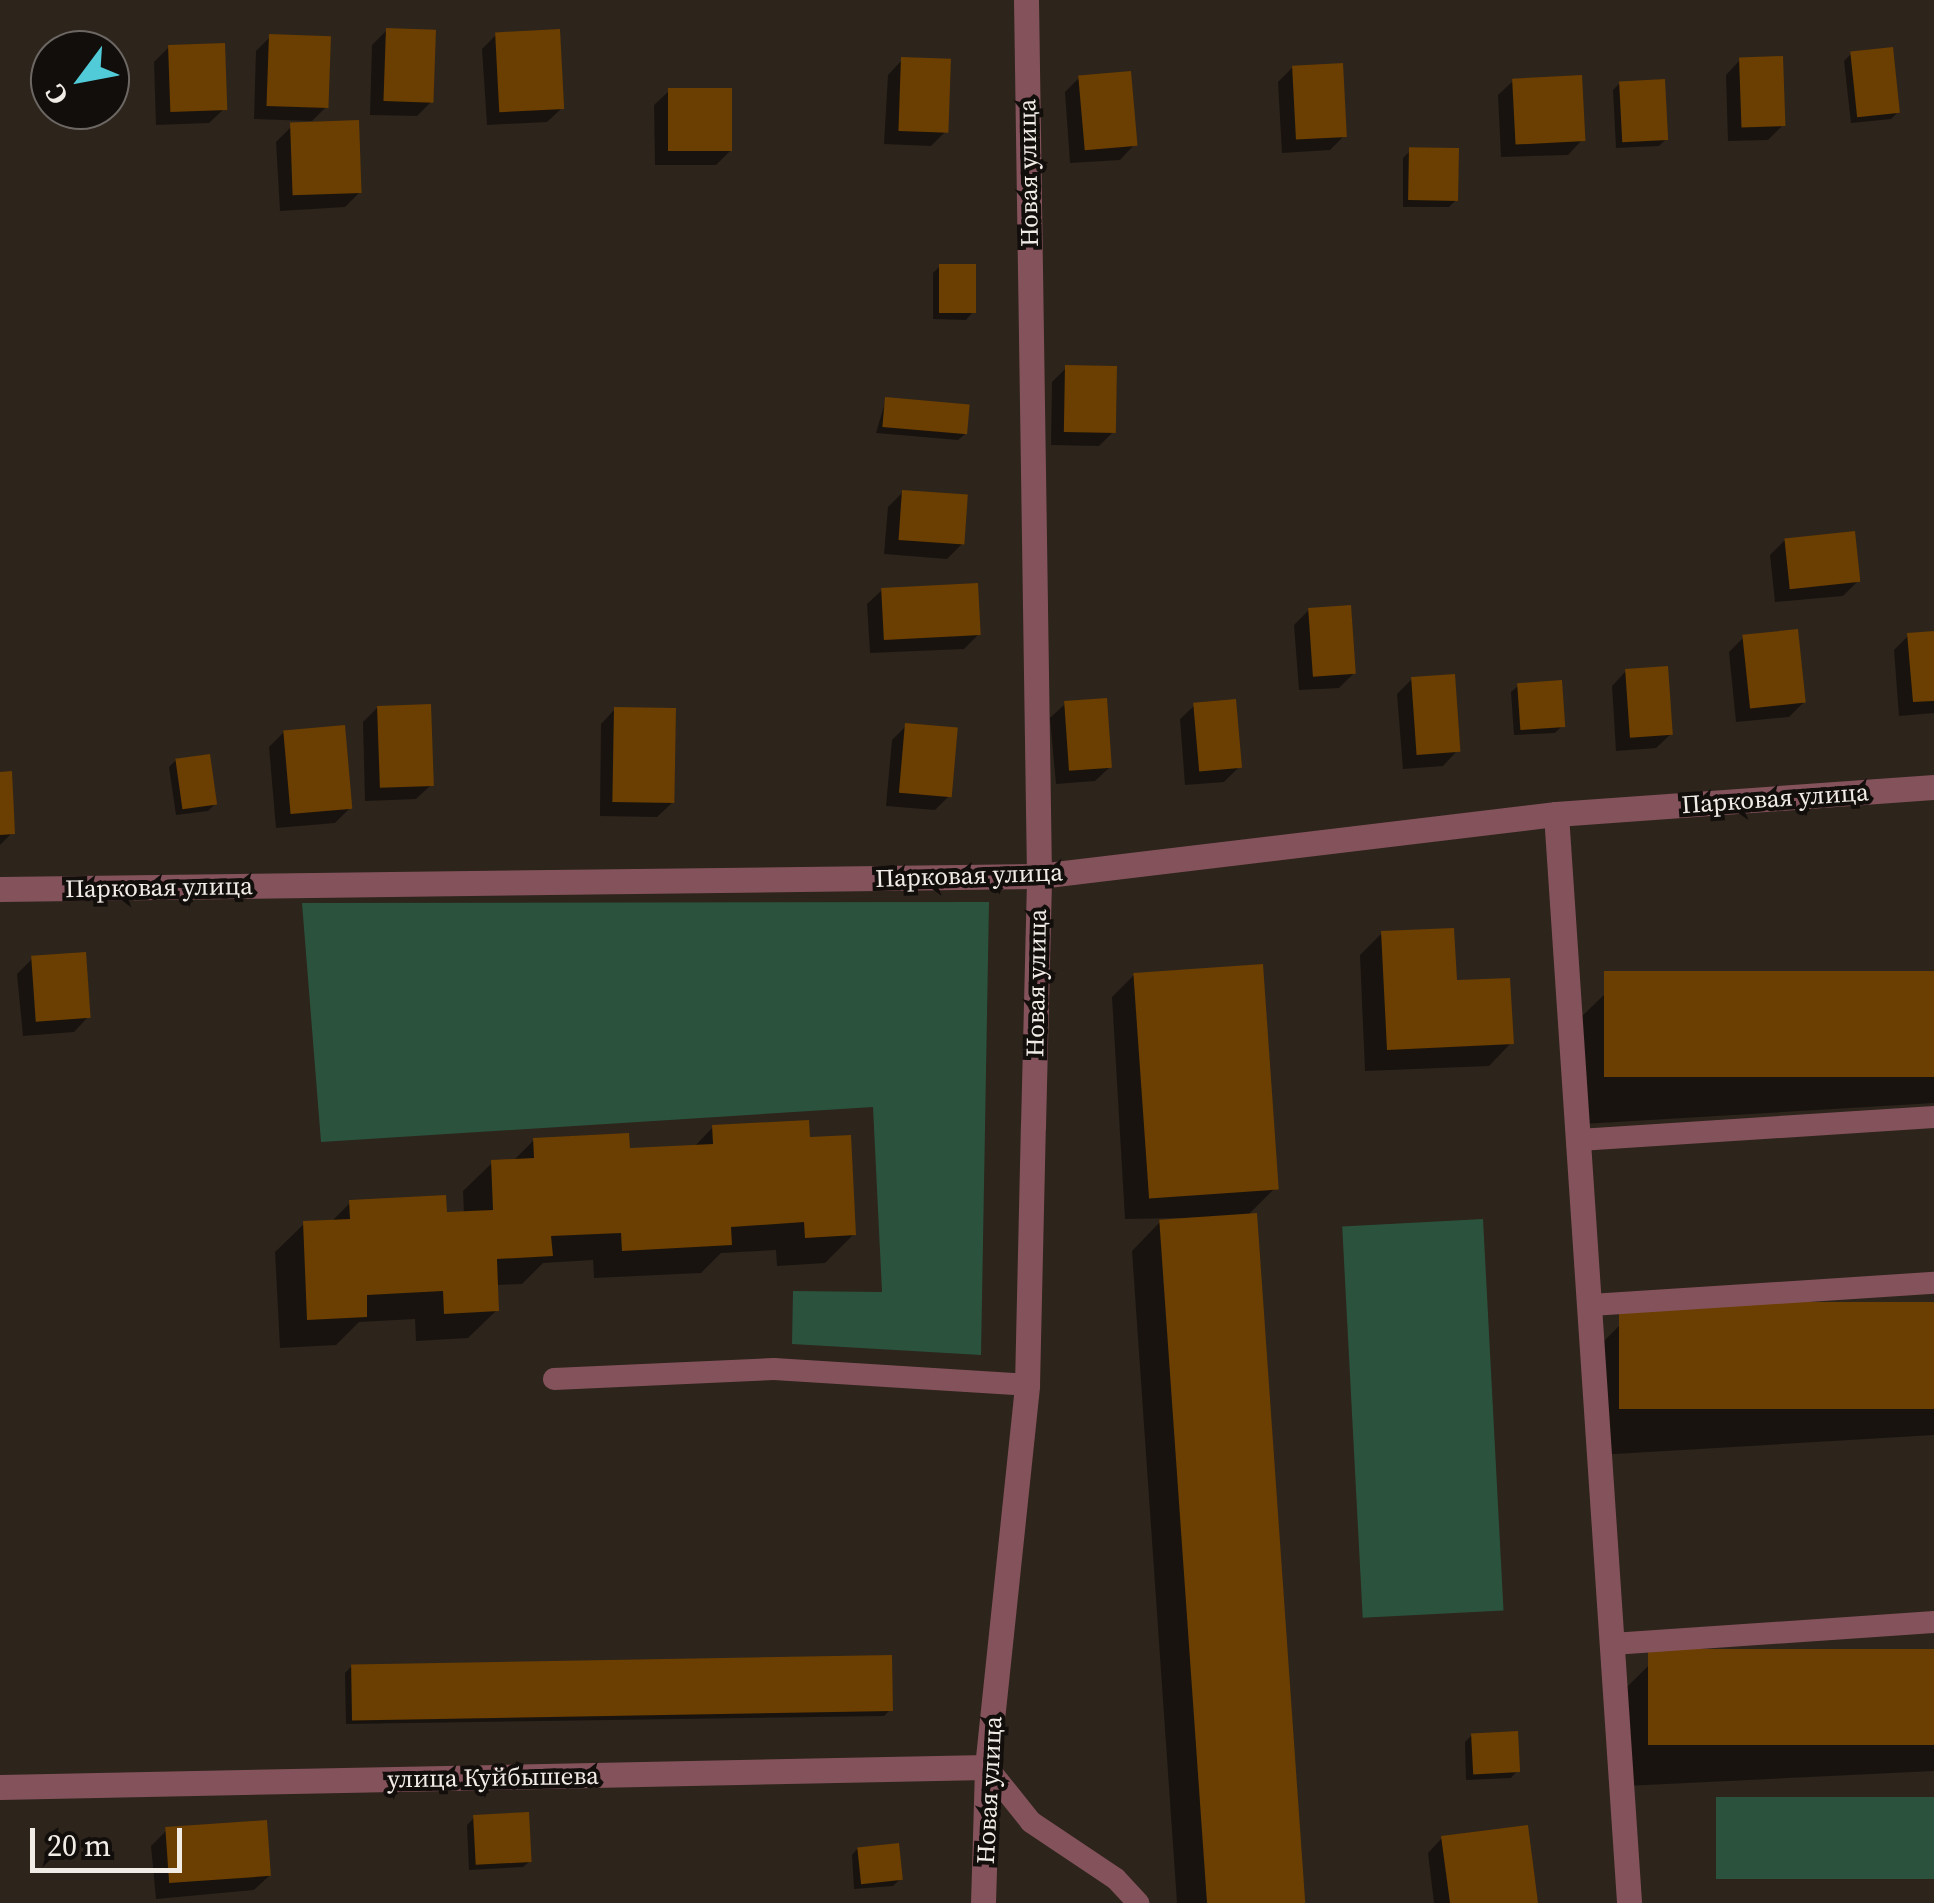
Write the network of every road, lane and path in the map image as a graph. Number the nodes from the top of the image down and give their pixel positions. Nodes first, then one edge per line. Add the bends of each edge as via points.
1 (1026, 0) edge
2 (1934, 787) edge
3 (1556, 814) junction
4 (1039, 876) junction
5 (0, 889) edge
6 (1934, 1117) edge
7 (1579, 1140) junction
8 (1934, 1282) edge
9 (1591, 1305) junction
10 (554, 1378) dead end
11 (1028, 1385) junction
12 (1934, 1622) edge
13 (1612, 1644) junction
14 (986, 1766) junction
15 (0, 1787) edge
16 (984, 1903) edge
17 (1138, 1903) edge
18 (1629, 1903) edge

1 - 4 street, Новая улица
2 - 3 street, Парковая улица
3 - 4 street, Парковая улица
3 - 7 street
4 - 5 street, Парковая улица
4 - 11 street, Новая улица
6 - 7 lane
7 - 9 street
8 - 9 lane
9 - 13 street
10 - 11 lane via 774,1369
11 - 14 street, Новая улица
12 - 13 lane
13 - 18 street
14 - 15 street, улица Куйбышева
14 - 16 street, Новая улица
14 - 17 lane via 1032,1822

